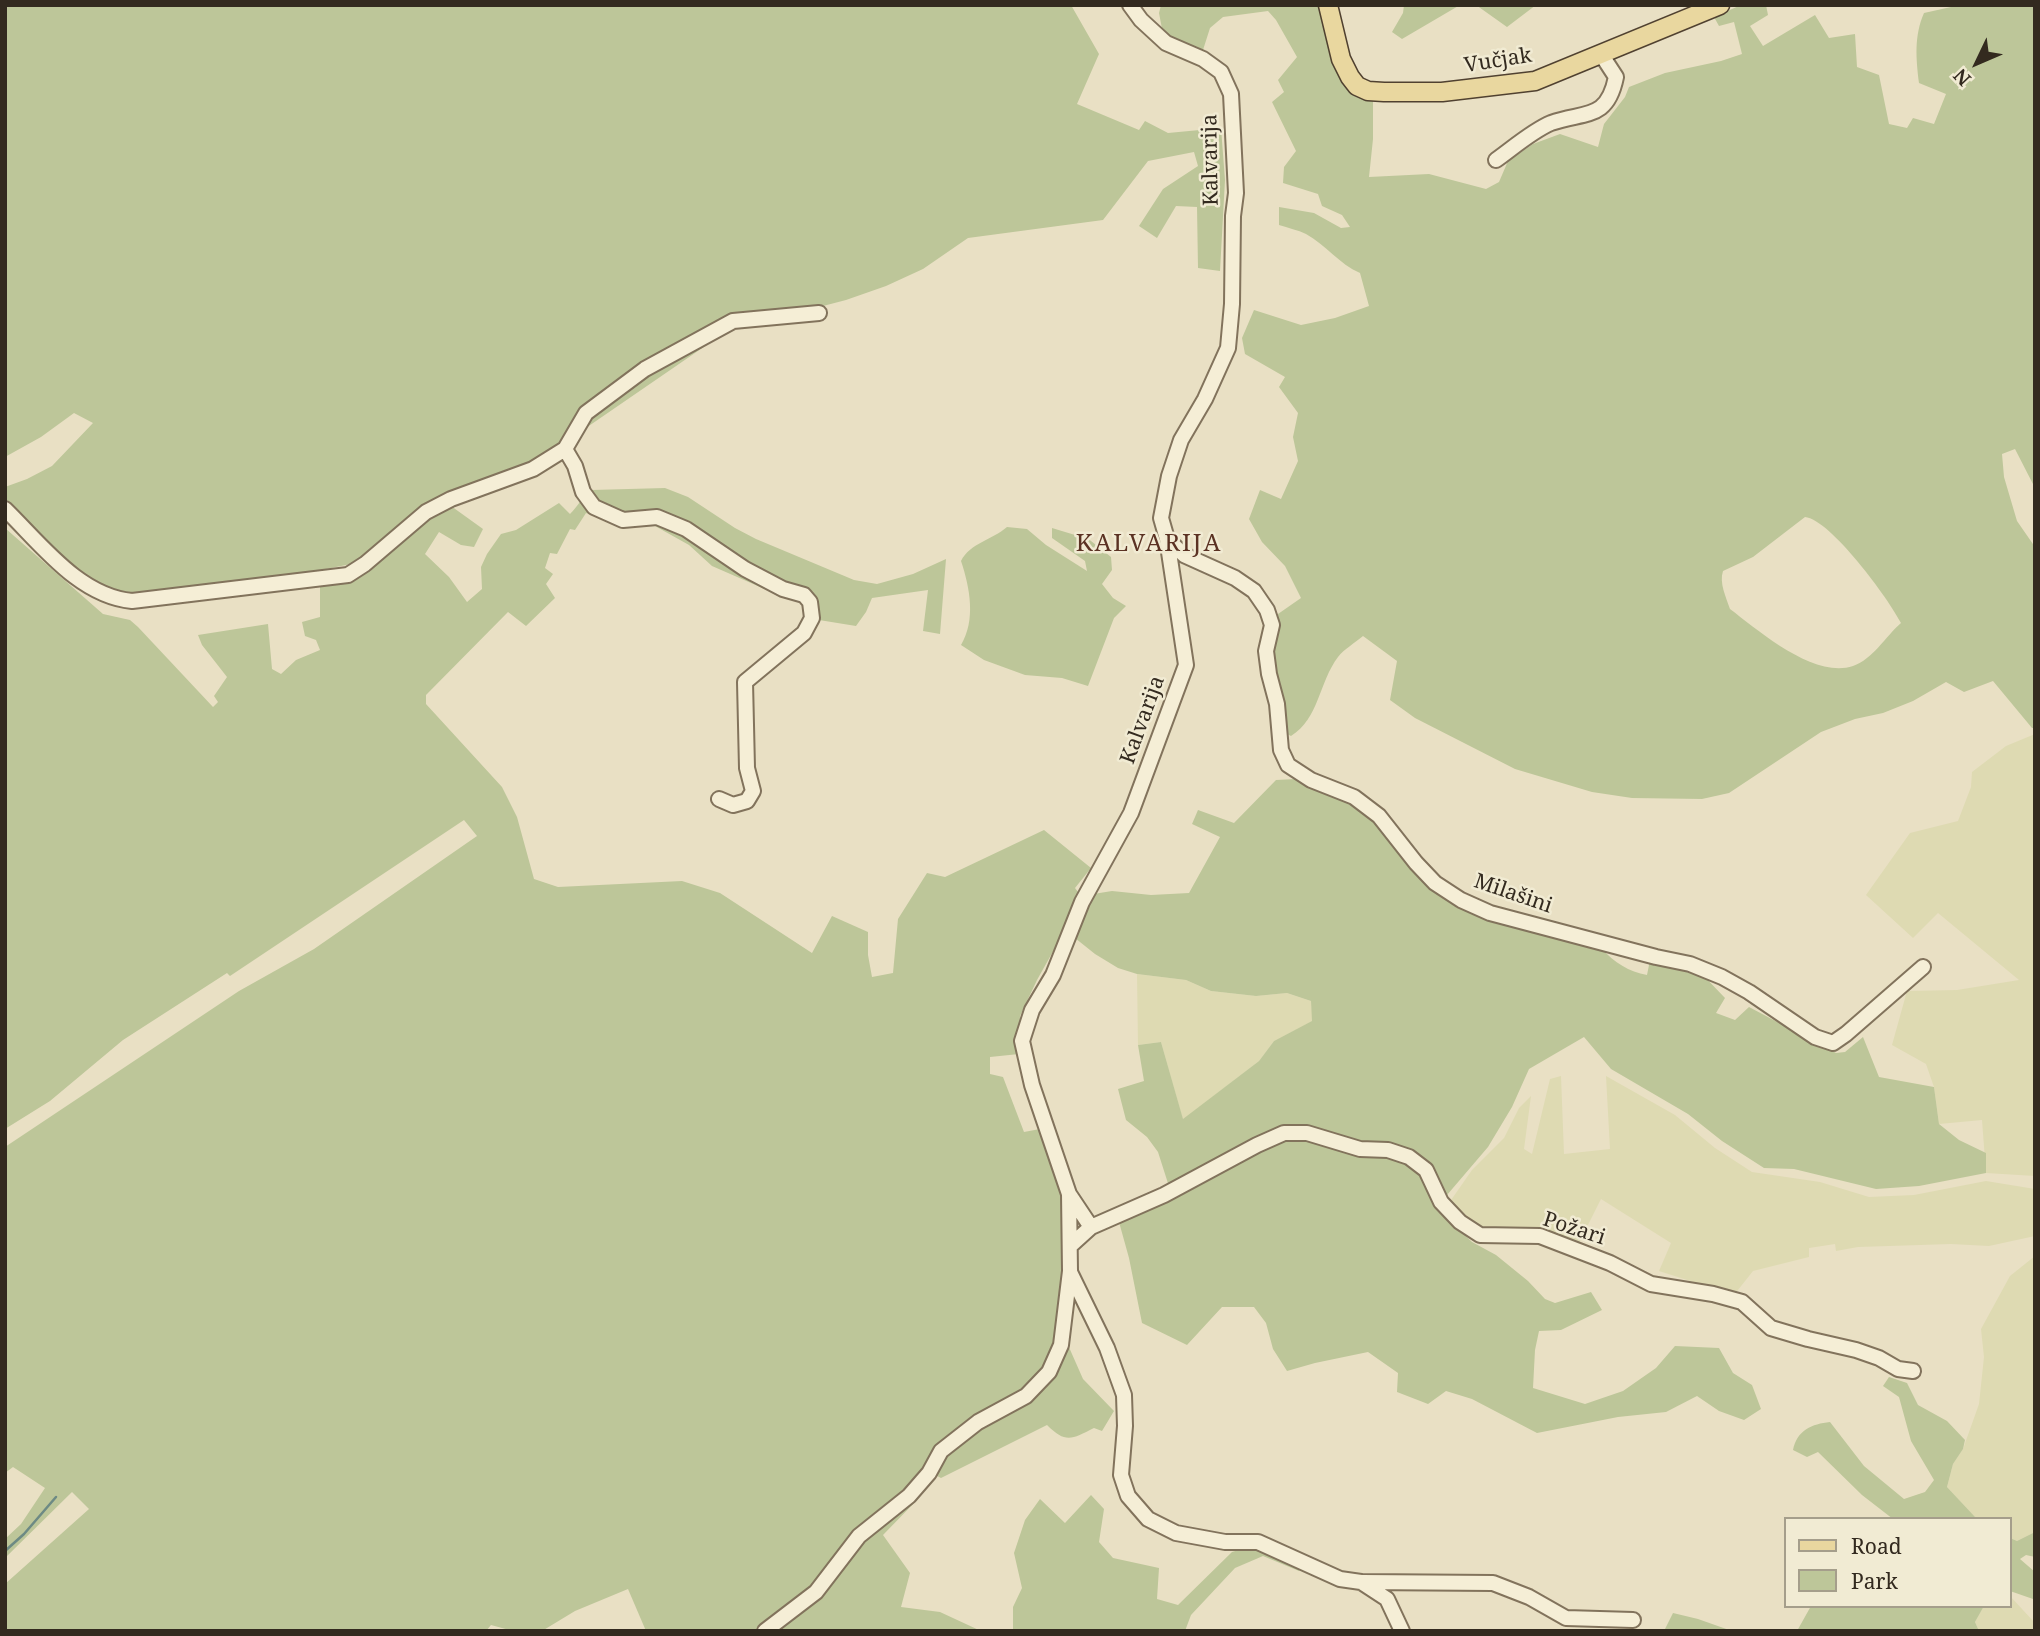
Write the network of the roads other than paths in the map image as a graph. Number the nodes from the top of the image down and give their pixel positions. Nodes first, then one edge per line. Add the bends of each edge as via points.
1 (1130, 5) edge
2 (1328, 5) edge
3 (1720, 5) edge
4 (1601, 54) junction
5 (1496, 160) dead end
6 (819, 313) dead end
7 (565, 449) junction
8 (5, 509) edge
9 (1167, 538) junction
10 (719, 799) dead end
11 (1923, 967) dead end
12 (1069, 1194) junction
13 (1091, 1227) junction
14 (1070, 1246) junction
15 (1069, 1271) junction
16 (1913, 1371) dead end
17 (1361, 1582) junction
18 (1633, 1620) dead end
19 (765, 1631) edge
20 (1402, 1631) edge

1 - 9 street, Kalvarija via 1166,43 1221,72 1231,93 1236,192 1228,348 1181,440 1169,476 1161,518
2 - 4 main road, Vučjak via 1341,59 1357,86 1368,91 1442,92 1535,81
3 - 4 main road, Vučjak
4 - 5 street via 1616,77 1612,95 1600,109 1550,124
6 - 7 street via 733,321 645,369 586,413
7 - 8 street via 533,469 426,512 348,575 132,601 116,600 87,586
7 - 10 street via 594,507 622,520 657,517 686,529 745,569 804,595 810,602 812,618 804,633 745,682 747,768 753,791 747,801 733,805
9 - 11 street, Milašini via 1184,555 1254,591 1267,610 1272,625 1266,651 1269,674 1281,750 1288,765 1354,797 1379,816 1435,883 1461,900 1490,913 1690,964 1749,992 1815,1037 1833,1043
9 - 12 street, Kalvarija via 1186,665 1131,813 1082,902 1022,1041
12 - 13 street
12 - 14 street, Kalvarija
13 - 14 street, Požari
13 - 16 street, Požari via 1284,1133 1307,1133 1409,1157 1426,1170 1441,1202 1480,1235 1540,1236 1651,1284 1742,1302 1771,1328 1856,1350
14 - 15 street, Kalvarija
15 - 17 street via 1107,1348 1124,1395 1121,1475 1128,1496 1148,1519 1176,1533 1225,1542 1258,1542 1340,1579
15 - 19 street, Kalvarija via 1060,1345 1049,1372 1026,1396 978,1422 941,1451 929,1474 859,1536 816,1592
17 - 18 street via 1493,1583 1566,1618
17 - 20 street via 1387,1599

